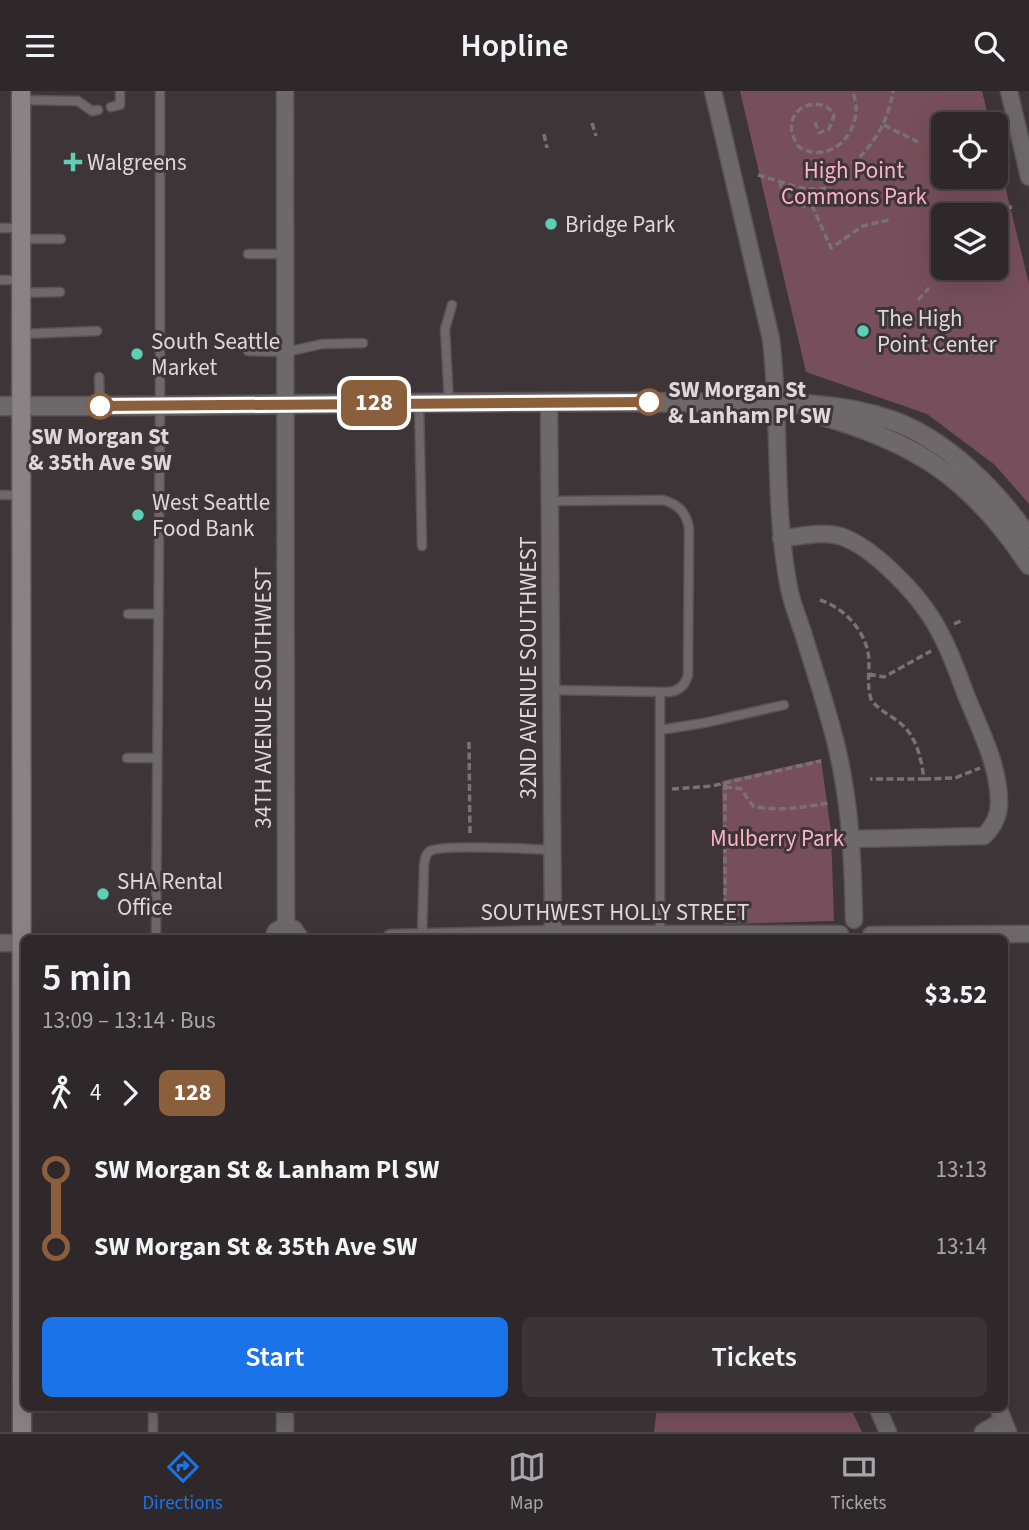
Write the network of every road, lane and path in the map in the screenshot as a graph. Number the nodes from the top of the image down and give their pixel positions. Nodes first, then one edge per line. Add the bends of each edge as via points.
1 (120, 91) edge
2 (160, 91) edge
3 (285, 91) edge
4 (713, 91) edge
5 (852, 91) edge
6 (894, 91) edge
7 (1009, 91) edge
8 (21, 95) edge
9 (111, 107) dead end
10 (98, 110) dead end
11 (1022, 116) edge
12 (815, 122) dead end
13 (592, 123) dead end
14 (884, 125) junction
15 (544, 134) dead end
16 (596, 137) dead end
17 (918, 142) dead end
18 (547, 148) dead end
19 (758, 175) dead end
20 (1029, 177) edge
21 (780, 181) junction
22 (824, 189) junction
23 (812, 205) junction
24 (1012, 207) dead end
25 (1008, 208) edge
26 (889, 220) dead end
27 (0, 229) edge
28 (20, 234) junction
29 (150, 236) dead end
30 (160, 236) junction
31 (61, 239) dead end
32 (248, 254) dead end
33 (285, 254) junction
34 (0, 280) edge
35 (20, 287) junction
36 (929, 288) dead end
37 (149, 290) dead end
38 (160, 290) junction
39 (60, 292) dead end
40 (918, 300) dead end
41 (452, 305) dead end
42 (97, 331) dead end
43 (20, 334) junction
44 (363, 343) dead end
45 (248, 351) dead end
46 (286, 352) junction
47 (99, 377) dead end
48 (449, 402) junction
49 (550, 402) junction
50 (419, 403) junction
51 (775, 403) junction
52 (286, 405) junction
53 (0, 406) edge
54 (20, 406) junction
55 (100, 406) junction
56 (160, 406) junction
57 (0, 495) edge
58 (20, 495) junction
59 (550, 501) junction
60 (781, 538) junction
61 (1029, 538) edge
62 (422, 546) dead end
63 (1027, 558) edge
64 (820, 600) dead end
65 (128, 614) dead end
66 (159, 614) junction
67 (939, 646) dead end
68 (868, 674) junction
69 (551, 689) junction
70 (660, 692) junction
71 (784, 705) dead end
72 (660, 730) junction
73 (469, 742) dead end
74 (127, 758) dead end
75 (157, 758) junction
76 (821, 761) dead end
77 (969, 772) dead end
78 (870, 779) dead end
79 (924, 779) junction
80 (725, 785) junction
81 (666, 789) dead end
82 (829, 803) dead end
83 (852, 839) junction
84 (470, 848) junction
85 (552, 850) junction
86 (725, 913) dead end
87 (854, 920) junction
88 (286, 927) junction
89 (553, 934) junction
90 (660, 934) junction
91 (1029, 934) edge
92 (23, 935) edge
93 (156, 935) edge
94 (274, 935) edge
95 (298, 935) edge
96 (422, 935) edge
97 (509, 935) edge
98 (671, 935) edge
99 (840, 935) edge
100 (870, 935) edge
101 (950, 935) edge
102 (0, 943) edge
103 (21, 943) edge
104 (22, 1411) edge
105 (153, 1411) edge
106 (285, 1411) edge
107 (879, 1411) edge
108 (1003, 1420) edge
109 (22, 1432) edge
110 (153, 1432) edge
111 (285, 1432) edge
112 (888, 1432) edge
113 (983, 1432) edge

1 - 9 lane via 120,105
2 - 30 lane
3 - 33 street, 34TH AVENUE SOUTHWEST
4 - 51 street via 771,339
5 - 12 path via 855,123 840,145 827,151 799,147 791,133 793,114 813,101 831,108 834,116 829,129 819,133
6 - 14 path
7 - 11 street
8 - 10 lane via 78,101
8 - 28 main road
11 - 20 street
13 - 16 path
14 - 17 path
14 - 22 path via 869,149
15 - 18 path
19 - 21 path
21 - 22 path
21 - 23 path via 788,200
22 - 23 path
23 - 26 path via 831,248 863,226
24 - 25 path
27 - 28 lane
28 - 31 lane
28 - 35 main road
29 - 30 lane
30 - 38 lane
32 - 33 lane
33 - 46 street, 34TH AVENUE SOUTHWEST
34 - 35 lane
35 - 39 lane
35 - 43 main road
36 - 40 path
37 - 38 lane
38 - 56 lane
41 - 48 lane via 444,330
42 - 43 lane
43 - 54 main road
44 - 46 lane via 322,344
45 - 46 lane
46 - 52 street, 34TH AVENUE SOUTHWEST
47 - 55 lane
48 - 49 street
48 - 50 street
49 - 51 street
49 - 59 street, 32ND AVENUE SOUTHWEST
50 - 52 street
50 - 62 lane
51 - 60 street
51 - 61 street via 859,410 924,435 978,478
51 - 63 street via 838,420 925,458 970,492
52 - 56 street
52 - 88 street, 34TH AVENUE SOUTHWEST
53 - 54 street
54 - 55 street
54 - 58 main road
55 - 56 street
56 - 66 lane
57 - 58 lane
58 - 92 main road
59 - 69 street, 32ND AVENUE SOUTHWEST
59 - 70 lane via 663,500 684,512 689,528 688,675 678,689
60 - 83 street via 790,591 835,740
60 - 83 street via 841,536 878,558 911,590 944,640 993,764 999,806 985,836
64 - 68 path via 855,624 867,651
65 - 66 lane
66 - 75 lane
67 - 68 path via 884,677
68 - 79 path via 871,699 908,731 920,755
69 - 70 lane
69 - 85 street, 32ND AVENUE SOUTHWEST
70 - 72 lane
71 - 72 lane
72 - 90 lane
73 - 84 path
74 - 75 lane
75 - 93 lane
76 - 80 path
77 - 79 path via 955,778
78 - 79 path
80 - 81 path
80 - 82 path via 741,789 753,806 768,809
80 - 86 path
83 - 87 street
84 - 85 lane
84 - 96 lane via 438,849 425,856
85 - 89 street, 32ND AVENUE SOUTHWEST
87 - 99 street via 844,925
87 - 100 street via 866,923
88 - 94 street
88 - 95 street
89 - 90 street, SOUTHWEST HOLLY STREET
89 - 97 street, SOUTHWEST HOLLY STREET
90 - 98 street, SOUTHWEST HOLLY STREET
91 - 101 street
102 - 103 street
104 - 109 main road
105 - 110 lane
106 - 111 street
107 - 112 street
108 - 113 street

